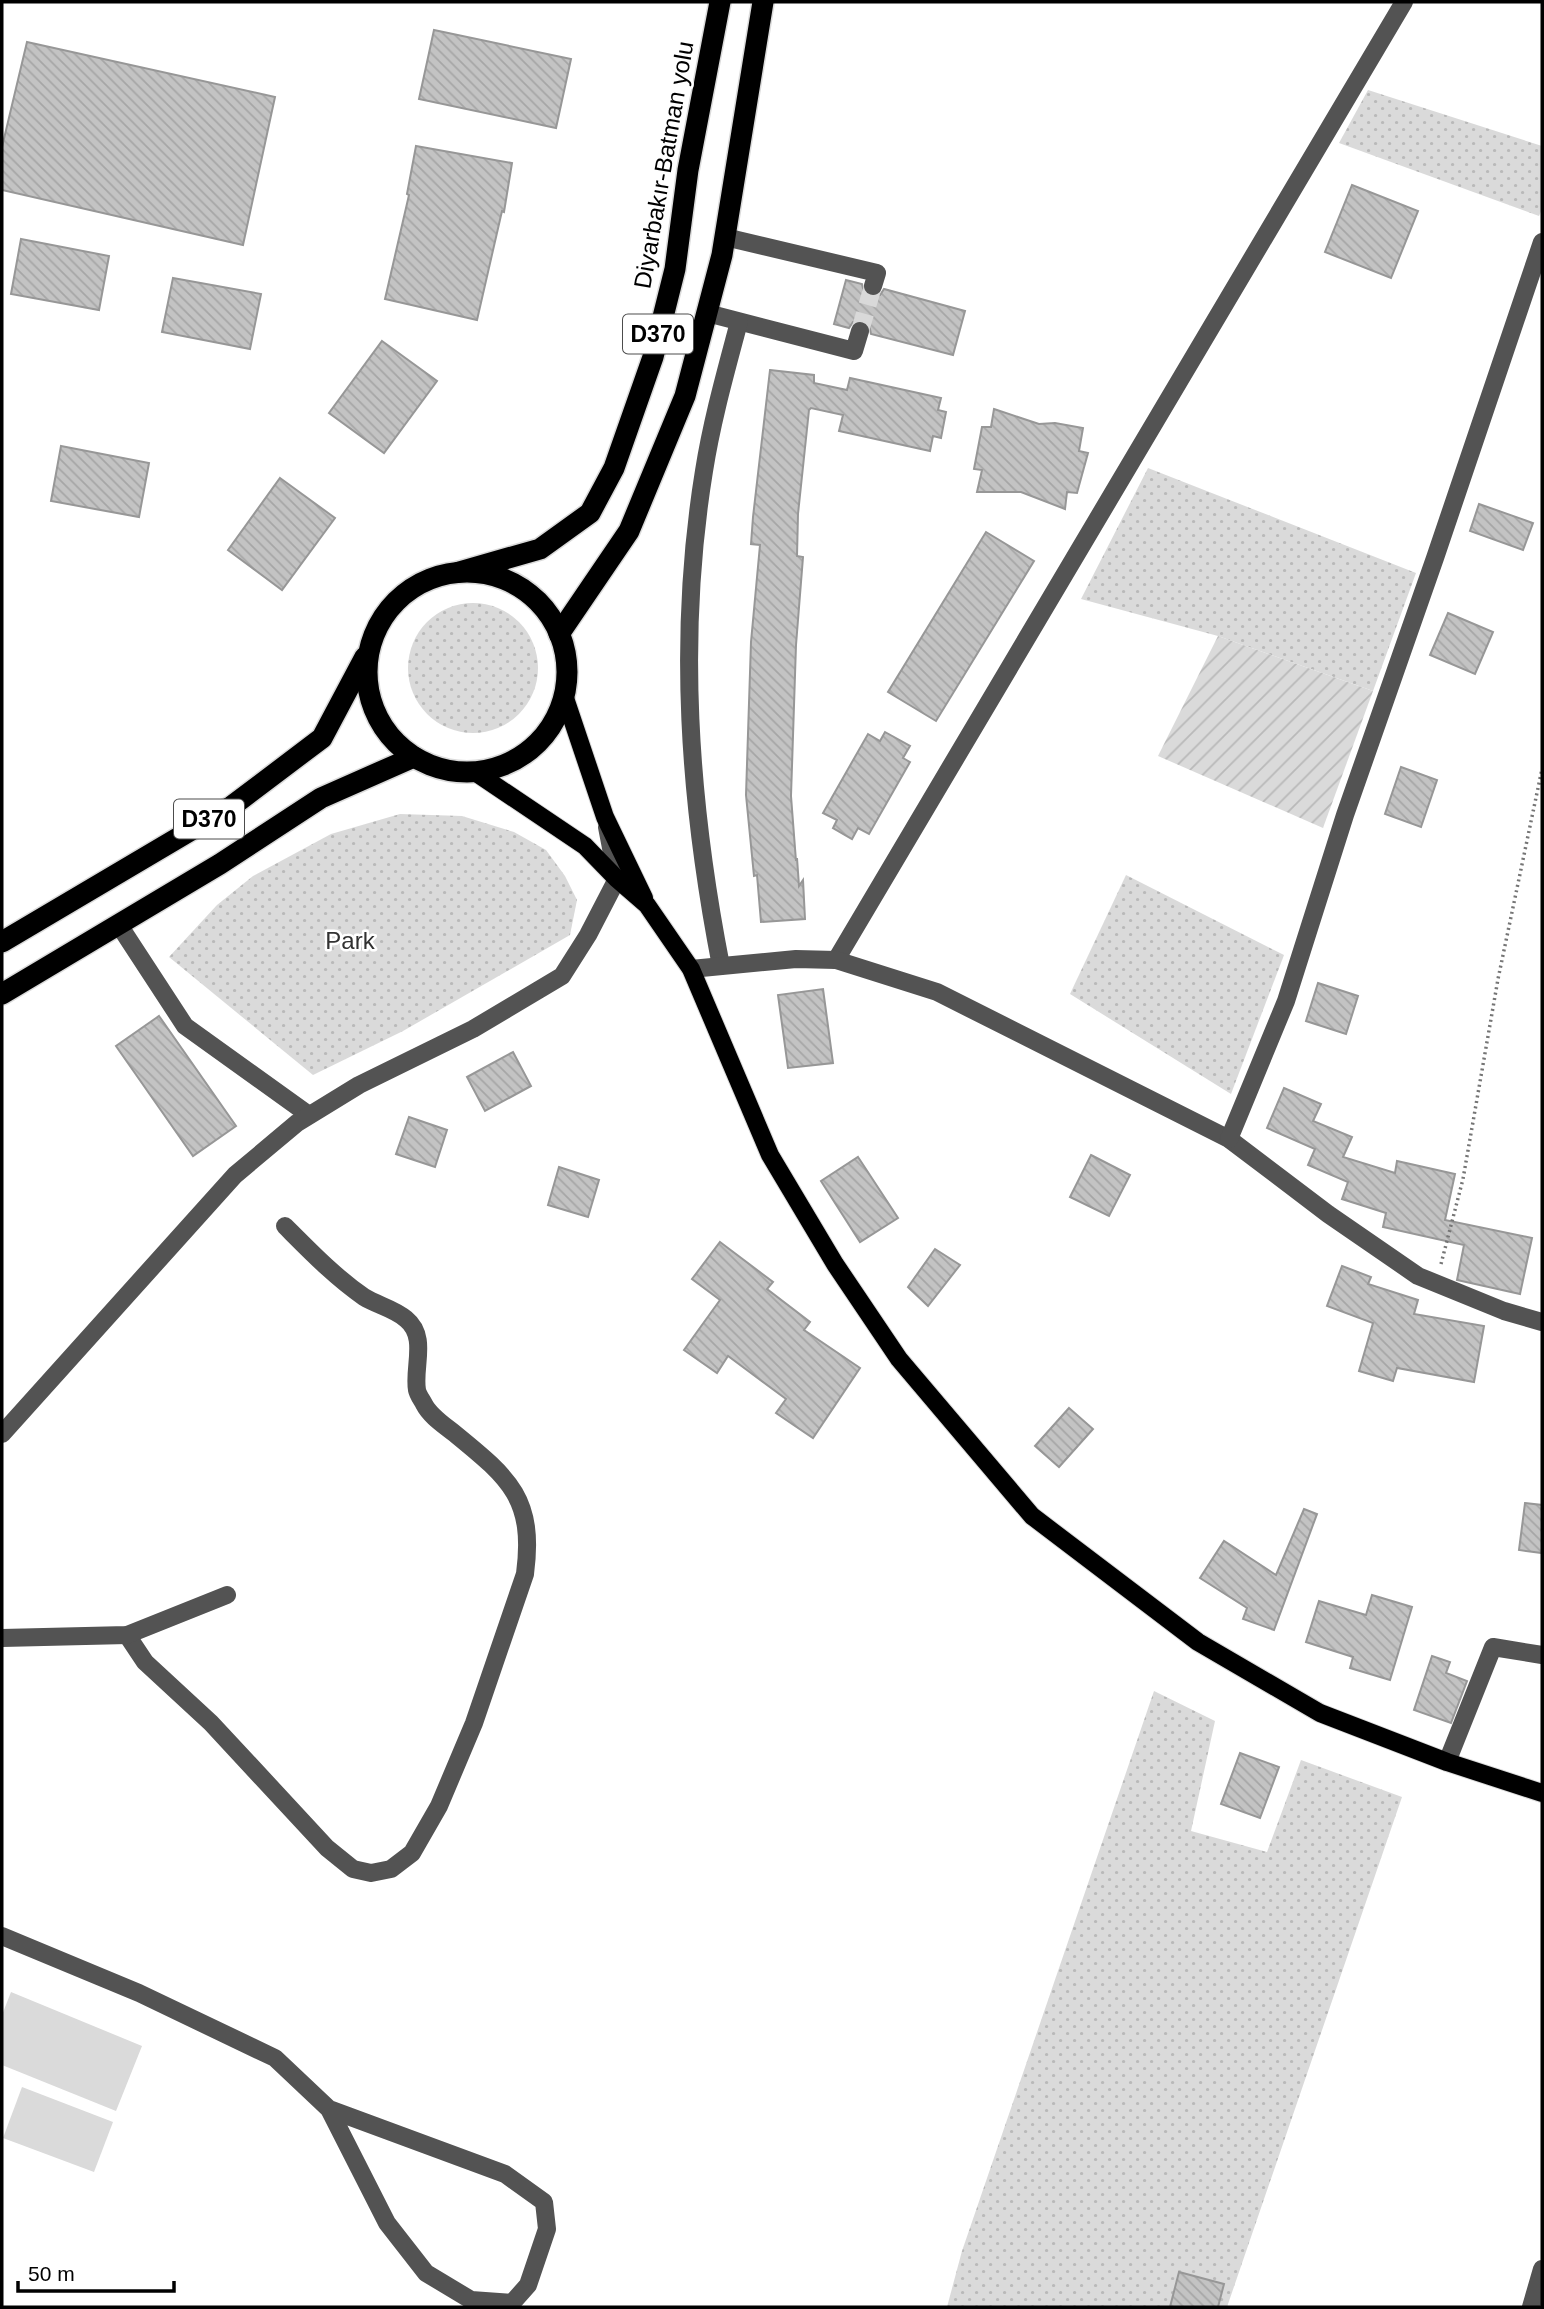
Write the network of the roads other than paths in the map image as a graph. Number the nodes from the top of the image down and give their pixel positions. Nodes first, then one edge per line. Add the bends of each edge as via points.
1 (720, 2) edge
2 (763, 2) edge
3 (1404, 2) edge
4 (725, 237) junction
5 (1542, 242) edge
6 (873, 286) dead end
7 (707, 313) junction
8 (739, 321) junction
9 (860, 331) tunnel mouth
10 (458, 572) junction
11 (559, 634) junction
12 (369, 649) junction
13 (564, 695) junction
14 (414, 757) junction
15 (474, 772) junction
16 (605, 817) junction
17 (617, 879) junction
18 (647, 905) junction
19 (119, 925) junction
20 (2, 942) edge
21 (836, 960) junction
22 (721, 966) junction
23 (691, 969) junction
24 (2, 995) edge
25 (309, 1115) junction
26 (1229, 1139) junction
27 (285, 1226) dead end
28 (1542, 1322) edge
29 (2, 1434) edge
30 (227, 1595) dead end
31 (127, 1635) junction
32 (2, 1638) edge
33 (1542, 1652) edge
34 (1447, 1762) junction
35 (1542, 1793) edge
36 (2, 1936) edge
37 (329, 2109) junction
38 (1542, 2269) edge
39 (1531, 2307) edge

1 - 10 highway, Diyarbakır-Batman yolu / D370 via 688,170 675,269 653,356 614,468 590,513 540,549
2 - 4 highway, D370
3 - 21 street
4 - 6 street via 877,273
4 - 7 highway, D370
5 - 26 street via 1345,815 1286,1001
7 - 8 street
7 - 11 highway, D370 via 685,396 629,531
8 - 9 street via 854,351
8 - 22 street via 704,468 689,633 694,792
10 - 11 highway via 490,574 519,586 543,607
10 - 12 highway via 428,579 401,596 381,619
11 - 13 highway via 567,664
12 - 14 highway via 366,680 374,710 390,737
12 - 20 highway, D370 via 322,738 232,806
13 - 15 highway via 552,724 532,748 505,764
13 - 16 main road
14 - 15 highway via 443,769
14 - 19 highway, D370 via 321,798
15 - 17 main road via 585,846
16 - 17 street
16 - 18 main road
17 - 18 main road
17 - 25 street via 562,976
18 - 23 main road
19 - 24 highway, D370
19 - 25 street via 185,1026
21 - 22 street
21 - 26 street via 937,992
22 - 23 street
23 - 34 main road via 770,1156 835,1264 899,1359 1032,1516 1198,1642 1320,1713
25 - 29 street via 235,1175
26 - 28 street via 1418,1276
27 - 31 street via 346,1284 407,1319 419,1347 417,1391 427,1410 494,1464 517,1493 525,1519 528,1550 521,1587 464,1747 439,1806 412,1853 391,1869 354,1869 327,1848 211,1723 145,1662
30 - 31 street
31 - 32 street
33 - 34 street via 1493,1647
34 - 35 main road
36 - 37 street via 139,1993 275,2058
37 - 37 street via 387,2223 426,2273 471,2300 512,2303 528,2285 547,2229 544,2202 505,2174
38 - 39 street

